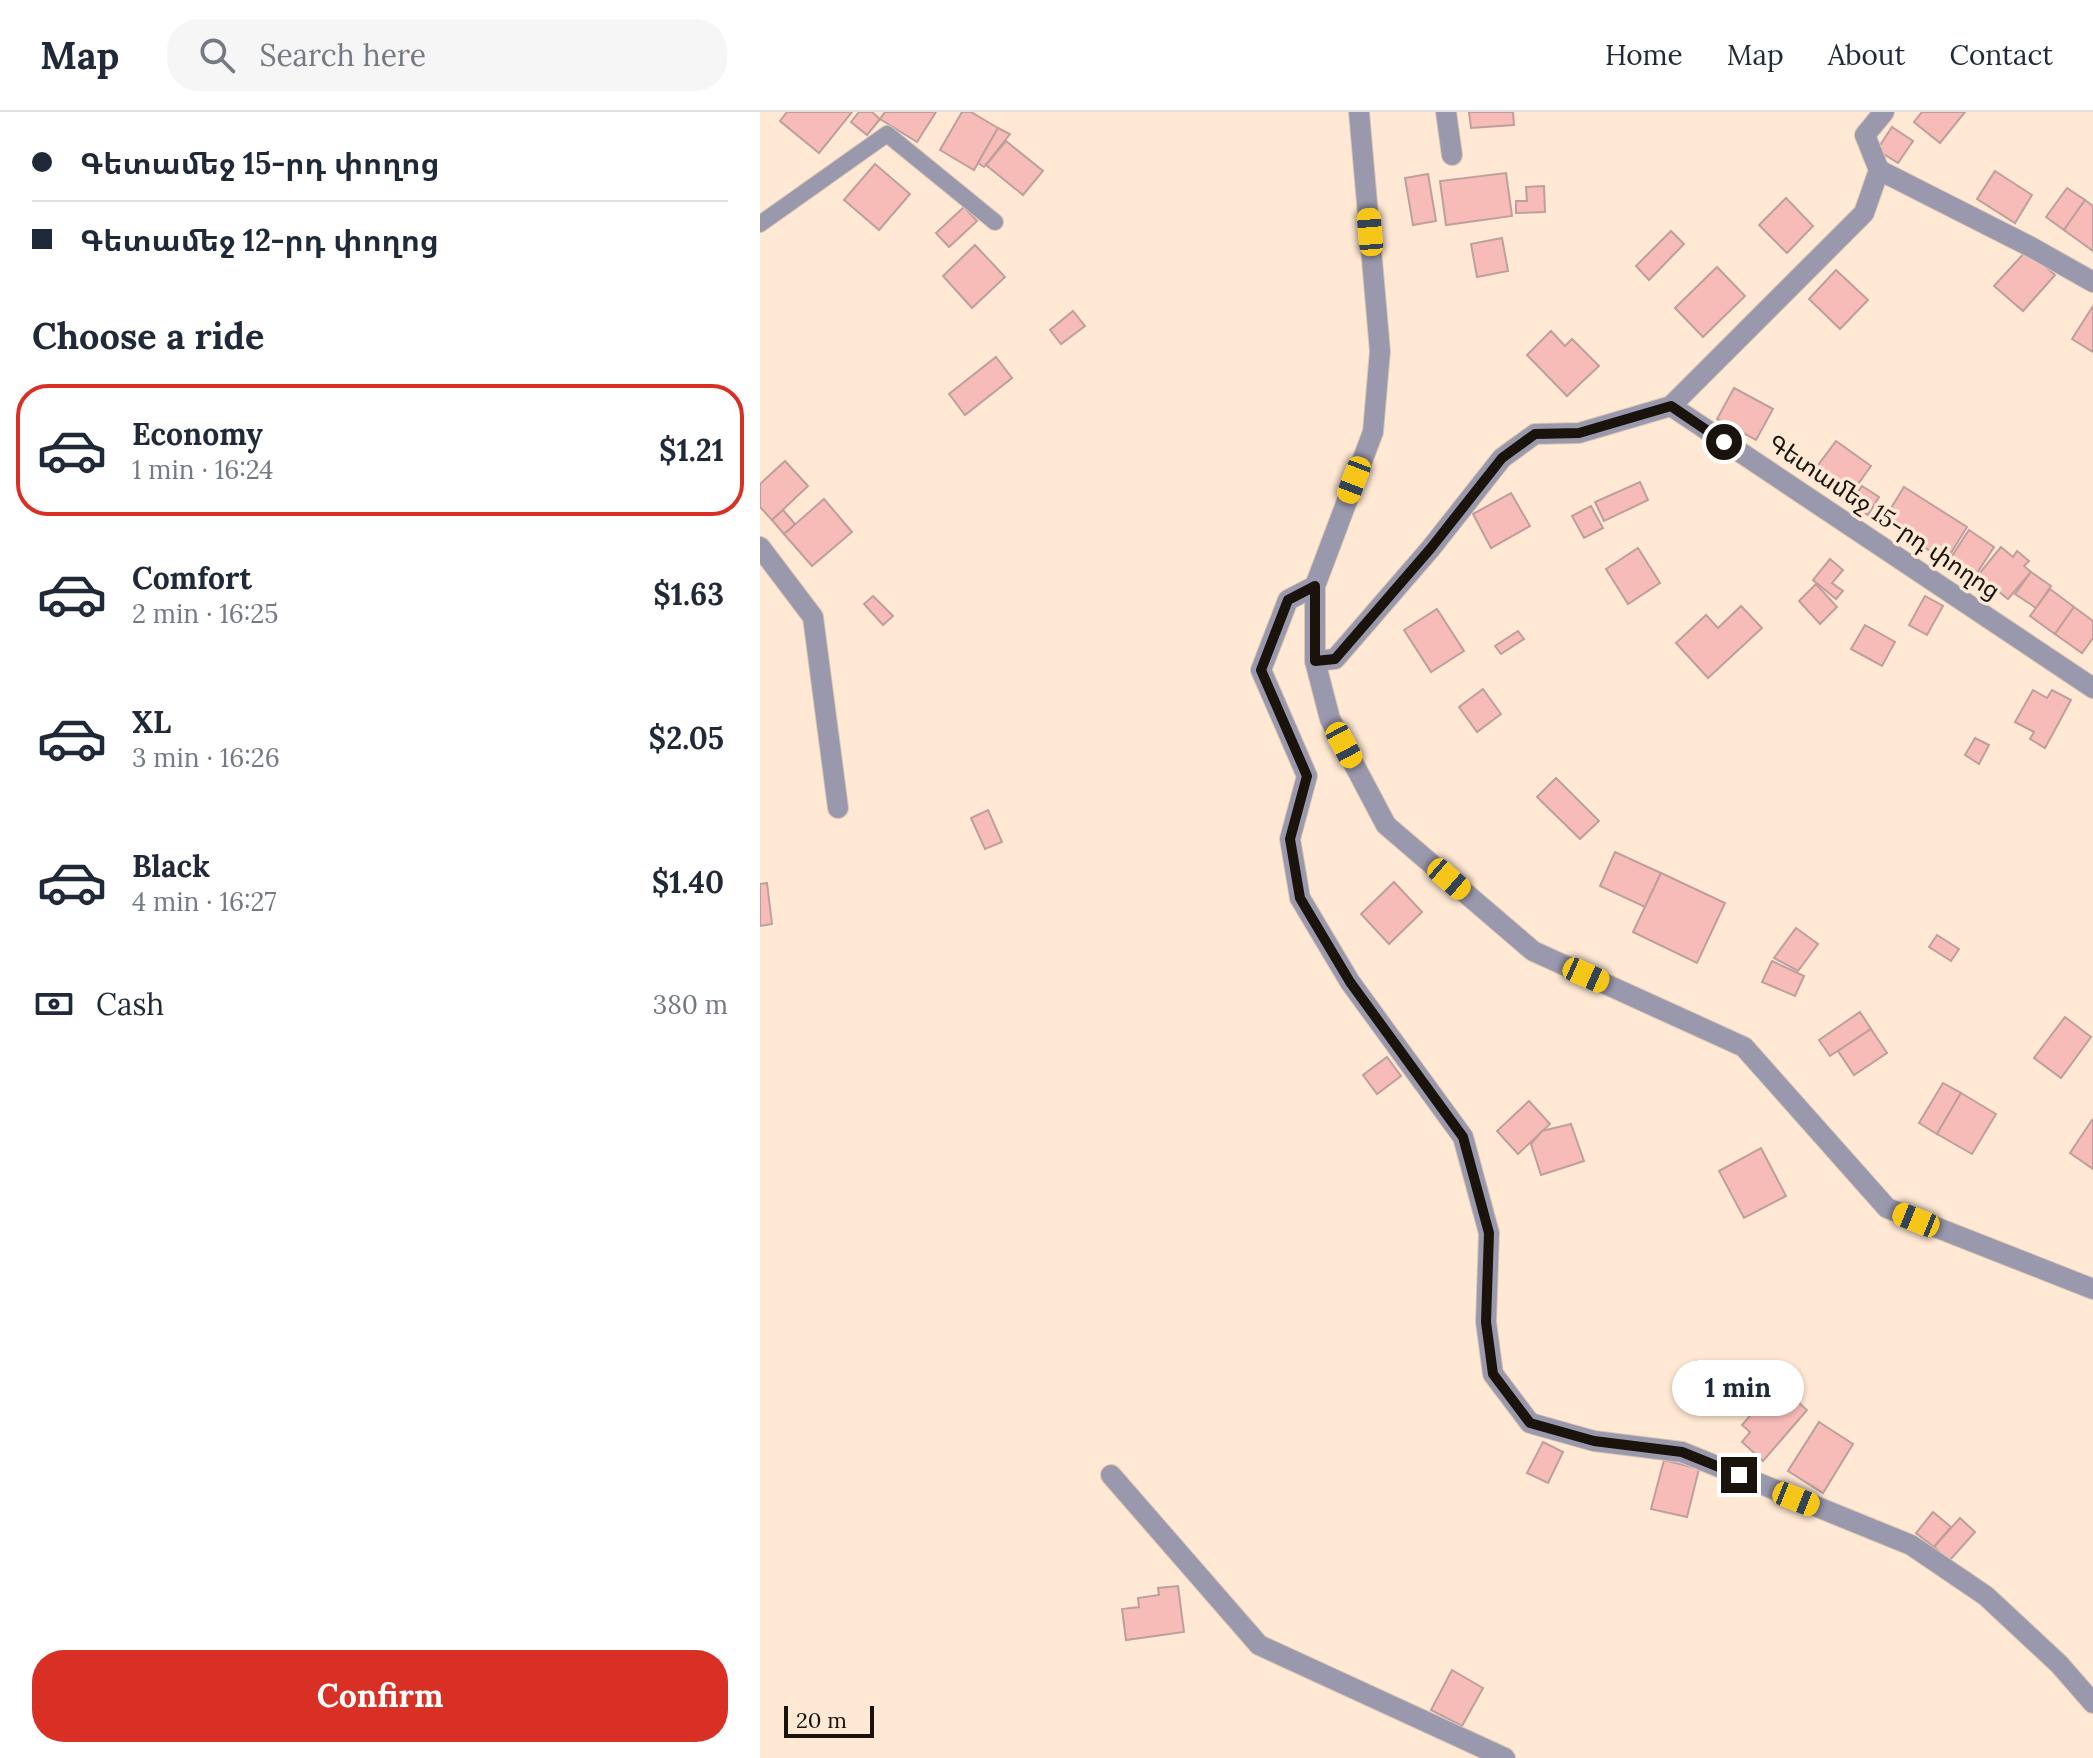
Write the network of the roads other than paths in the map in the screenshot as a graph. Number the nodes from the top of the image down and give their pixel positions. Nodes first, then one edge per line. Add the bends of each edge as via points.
1 (1359, 112) edge
2 (1446, 112) edge
3 (1884, 112) edge
4 (1452, 155) dead end
5 (1879, 170) junction
6 (995, 222) dead end
7 (760, 224) edge
8 (2093, 282) edge
9 (1671, 406) junction
10 (760, 547) edge
11 (1315, 586) junction
12 (1315, 661) junction
13 (2093, 688) edge
14 (838, 808) dead end
15 (2093, 1289) edge
16 (1111, 1475) dead end
17 (2093, 1703) edge
18 (1505, 1758) edge

1 - 11 street via 1380,351 1377,392 1373,432
2 - 4 street
3 - 5 street via 1865,135
5 - 8 street
5 - 9 street via 1864,213
6 - 7 lane via 887,134
9 - 12 street via 1579,433 1535,434 1502,458 1335,659
9 - 13 street, Գետամեջ 15-րդ փողոց
10 - 14 street via 813,617
11 - 12 street
11 - 17 street via 1288,600 1261,670 1307,776 1290,839 1300,898 1350,982 1463,1137 1489,1233 1486,1322 1493,1374 1530,1423 1594,1441 1682,1452 1911,1545 1986,1596
12 - 15 street via 1330,719 1386,825 1533,951 1744,1047 1887,1208
16 - 18 street via 1259,1645

